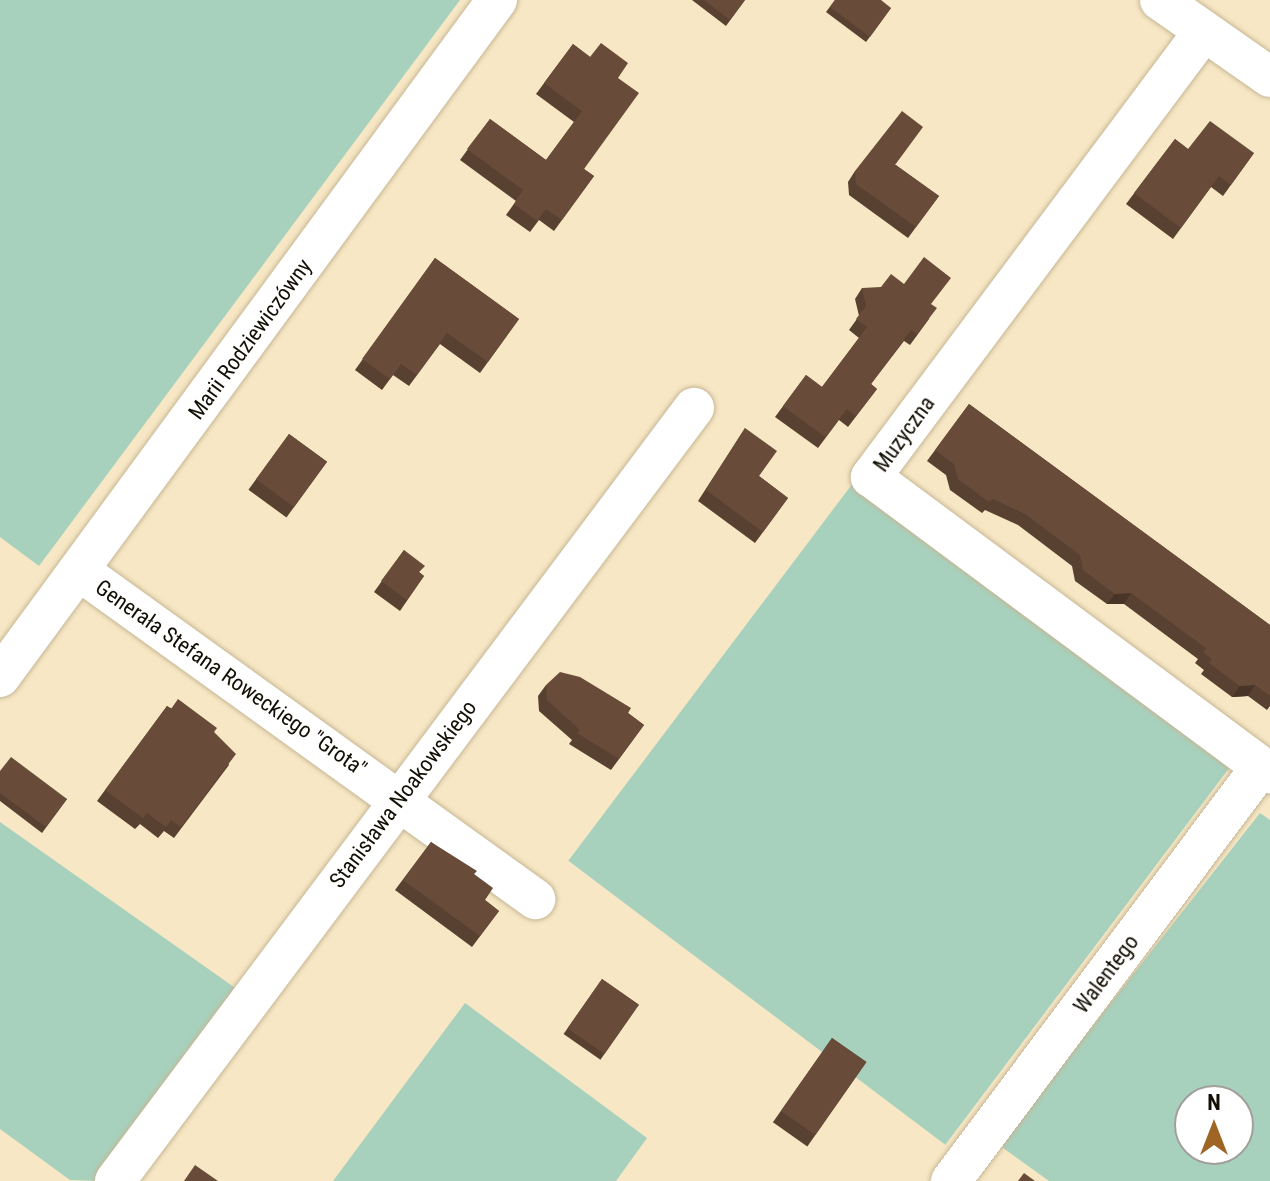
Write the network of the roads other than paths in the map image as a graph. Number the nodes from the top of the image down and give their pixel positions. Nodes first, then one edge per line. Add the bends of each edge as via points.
1 (497, 0) edge
2 (1160, 0) edge
3 (1204, 31) junction
4 (1270, 77) edge
5 (694, 408) dead end
6 (81, 572) junction
7 (0, 677) edge
8 (1266, 770) edge
9 (400, 797) junction
10 (535, 899) dead end
11 (115, 1181) edge
12 (951, 1181) edge

1 - 6 street, Marii Rodziewiczówny
2 - 3 street
3 - 4 street
3 - 8 street, Muzyczna via 871,477
5 - 9 street, Stanisława Noakowskiego
6 - 7 street, Marii Rodziewiczówny
6 - 9 street, Generała Stefana Roweckiego "Grota"
8 - 12 street, Walentego
9 - 10 street, Generała Stefana Roweckiego "Grota"
9 - 11 street, Stanisława Noakowskiego

